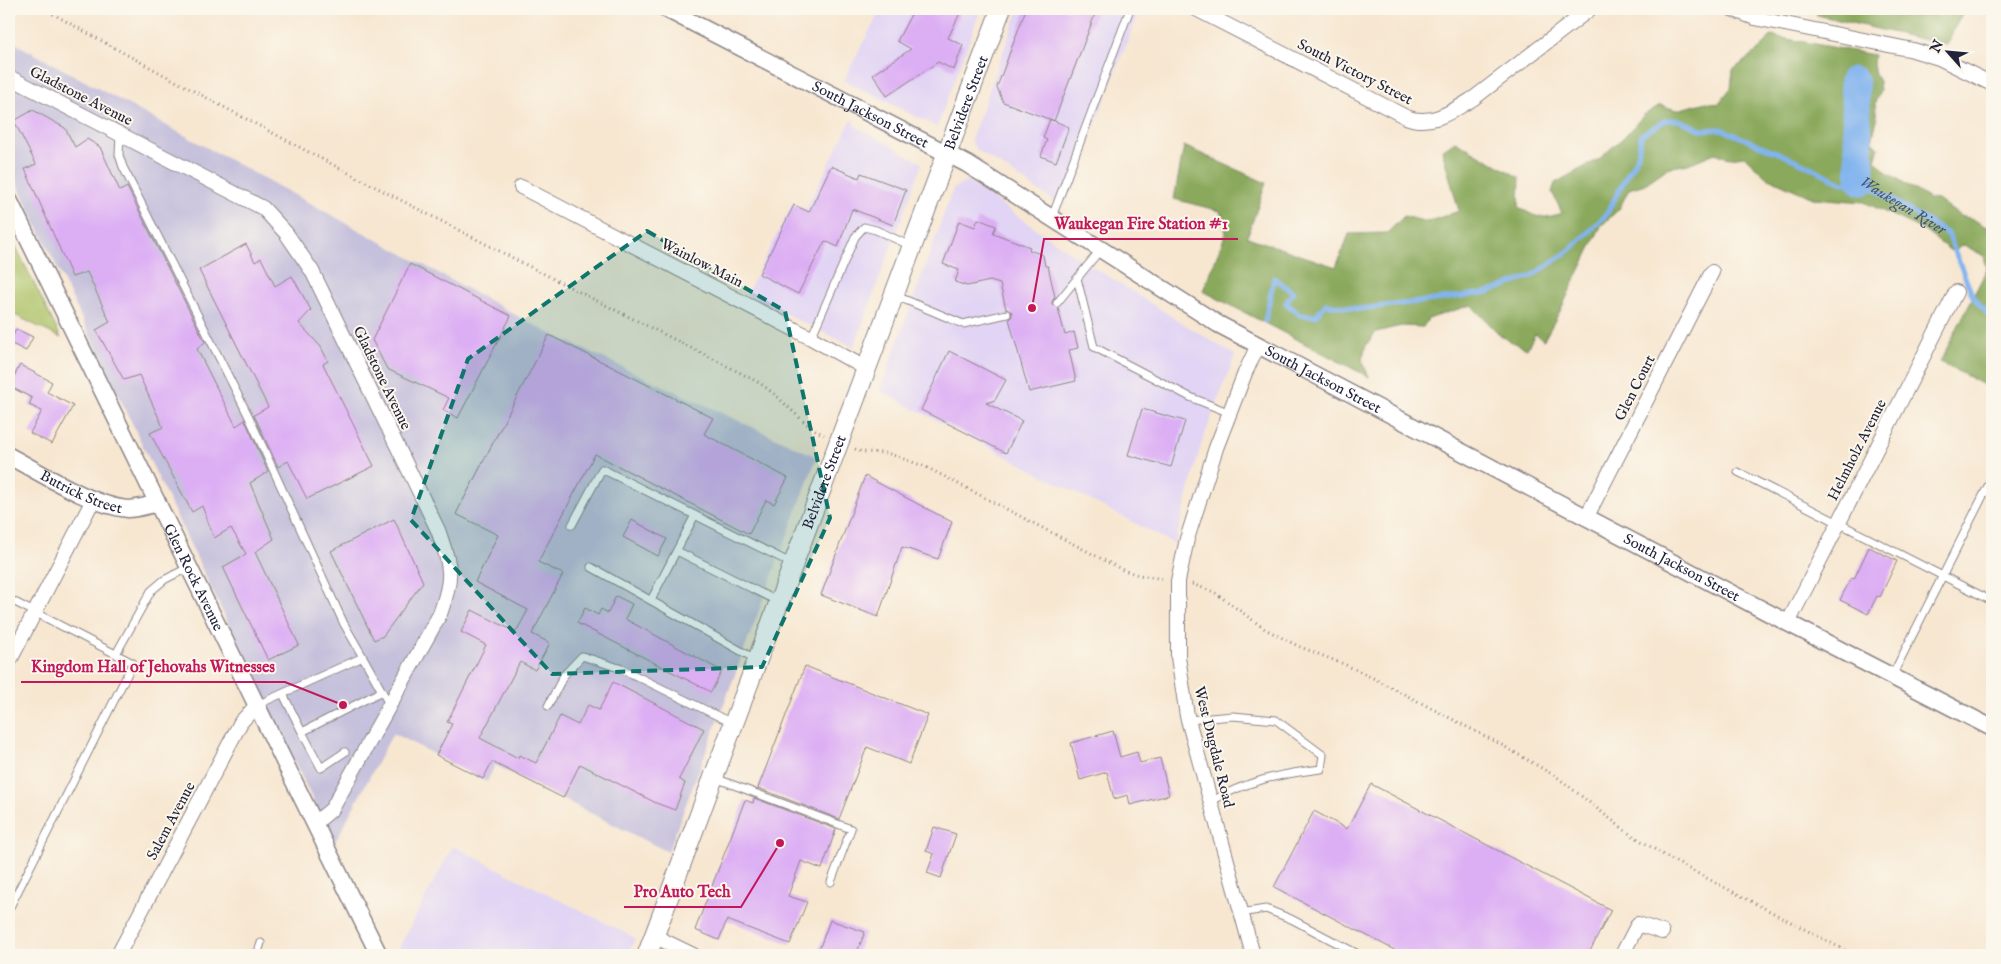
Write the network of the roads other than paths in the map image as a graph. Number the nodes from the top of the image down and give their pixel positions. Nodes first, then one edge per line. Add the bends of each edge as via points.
1 (666, 9) edge
2 (1001, 9) edge
3 (1130, 9) edge
4 (1196, 9) edge
5 (1590, 9) edge
6 (1732, 9) edge
7 (9, 77) edge
8 (1992, 84) edge
9 (120, 134) junction
10 (947, 154) junction
11 (521, 187) dead end
12 (9, 200) edge
13 (1052, 217) junction
14 (912, 247) junction
15 (1102, 249) junction
16 (1712, 272) dead end
17 (1077, 278) junction
18 (1956, 292) dead end
19 (894, 295) junction
20 (1057, 303) dead end
21 (1008, 314) dead end
22 (811, 338) junction
23 (1258, 345) junction
24 (867, 369) junction
25 (1230, 413) junction
26 (9, 456) edge
27 (1738, 472) dead end
28 (1992, 478) edge
29 (92, 500) junction
30 (158, 503) junction
31 (695, 515) junction
32 (1586, 518) junction
33 (1838, 523) junction
34 (572, 525) dead end
35 (677, 551) junction
36 (793, 564) junction
37 (189, 567) junction
38 (591, 567) dead end
39 (1943, 575) junction
40 (9, 599) edge
41 (652, 600) junction
42 (1992, 600) edge
43 (779, 602) junction
44 (34, 612) junction
45 (1788, 623) junction
46 (116, 654) junction
47 (363, 657) junction
48 (758, 661) junction
49 (9, 662) edge
50 (1892, 676) junction
51 (382, 691) junction
52 (283, 694) junction
53 (258, 705) junction
54 (390, 705) junction
55 (548, 706) dead end
56 (1188, 720) junction
57 (734, 724) junction
58 (1992, 728) edge
59 (302, 732) junction
60 (345, 752) dead end
61 (715, 778) junction
62 (1210, 802) junction
63 (315, 824) junction
64 (831, 882) dead end
65 (9, 909) edge
66 (1240, 913) junction
67 (1662, 932) dead end
68 (654, 936) junction
69 (261, 943) dead end
70 (118, 955) edge
71 (257, 955) edge
72 (379, 955) edge
73 (647, 955) edge
74 (693, 955) edge
75 (1253, 955) edge
76 (1360, 955) edge
77 (1622, 955) edge

1 - 10 street, South Jackson Street
2 - 10 main road, Belvidere Street
3 - 13 lane
4 - 5 street, South Victory Street via 1416,121 1426,121 1456,110
6 - 8 street via 1755,18 1930,55
7 - 9 street, Gladstone Avenue
9 - 47 lane via 119,155 123,167 249,417 344,624
9 - 54 street, Gladstone Avenue via 263,208 286,233 312,271 438,530 449,562 449,588 440,614
10 - 13 street, South Jackson Street
10 - 14 main road, Belvidere Street
11 - 22 street, Wainlow Main
12 - 30 street, Glen Rock Avenue
13 - 15 street, South Jackson Street
14 - 19 main road, Belvidere Street
14 - 22 lane via 864,227 855,237
15 - 17 lane
15 - 23 street, South Jackson Street via 1201,314
16 - 32 street, Glen Court
17 - 20 lane
17 - 25 lane via 1094,347 1190,397
18 - 33 street, Helmholz Avenue
19 - 21 lane via 963,324
19 - 24 main road, Belvidere Street
22 - 24 street, Wainlow Main
23 - 25 street, West Dugdale Road
23 - 32 street, South Jackson Street
24 - 36 main road, Belvidere Street
25 - 56 street, West Dugdale Road via 1199,499 1178,581 1178,657
26 - 29 street, Butrick Street
27 - 33 lane
28 - 39 lane
29 - 30 street, Butrick Street via 130,509
29 - 44 street
30 - 37 street, Glen Rock Avenue
31 - 34 lane via 602,469
31 - 35 lane
31 - 36 lane
32 - 45 street, South Jackson Street
33 - 39 lane
33 - 45 street, Helmholz Avenue
35 - 41 lane
35 - 43 lane
36 - 43 main road, Belvidere Street
37 - 46 lane via 151,591
37 - 53 street, Glen Rock Avenue
38 - 41 lane
39 - 42 lane
39 - 50 lane
40 - 44 lane
41 - 48 lane
43 - 48 main road, Belvidere Street
44 - 46 lane
44 - 49 street
45 - 50 street, South Jackson Street
46 - 65 lane via 133,663
47 - 51 lane
47 - 52 lane
48 - 57 main road, Belvidere Street
50 - 58 street, South Jackson Street
51 - 54 lane
51 - 59 lane
52 - 53 lane
52 - 59 lane
53 - 63 street, Glen Rock Avenue
53 - 70 street, Salem Avenue via 241,722
54 - 63 street, Gladstone Avenue via 332,809
55 - 57 lane via 564,675 582,656 622,669
56 - 62 street, West Dugdale Road
56 - 62 lane via 1233,716 1276,720 1323,755 1321,769 1283,773 1232,789
57 - 61 main road, Belvidere Street
59 - 60 lane via 321,768
61 - 64 lane via 851,829
61 - 68 main road, Belvidere Street
62 - 66 street, West Dugdale Road
63 - 72 street, Glen Rock Avenue
66 - 75 street, West Dugdale Road
66 - 76 lane via 1266,909
67 - 77 street via 1638,924
68 - 73 main road, Belvidere Street
68 - 74 street
69 - 71 lane

